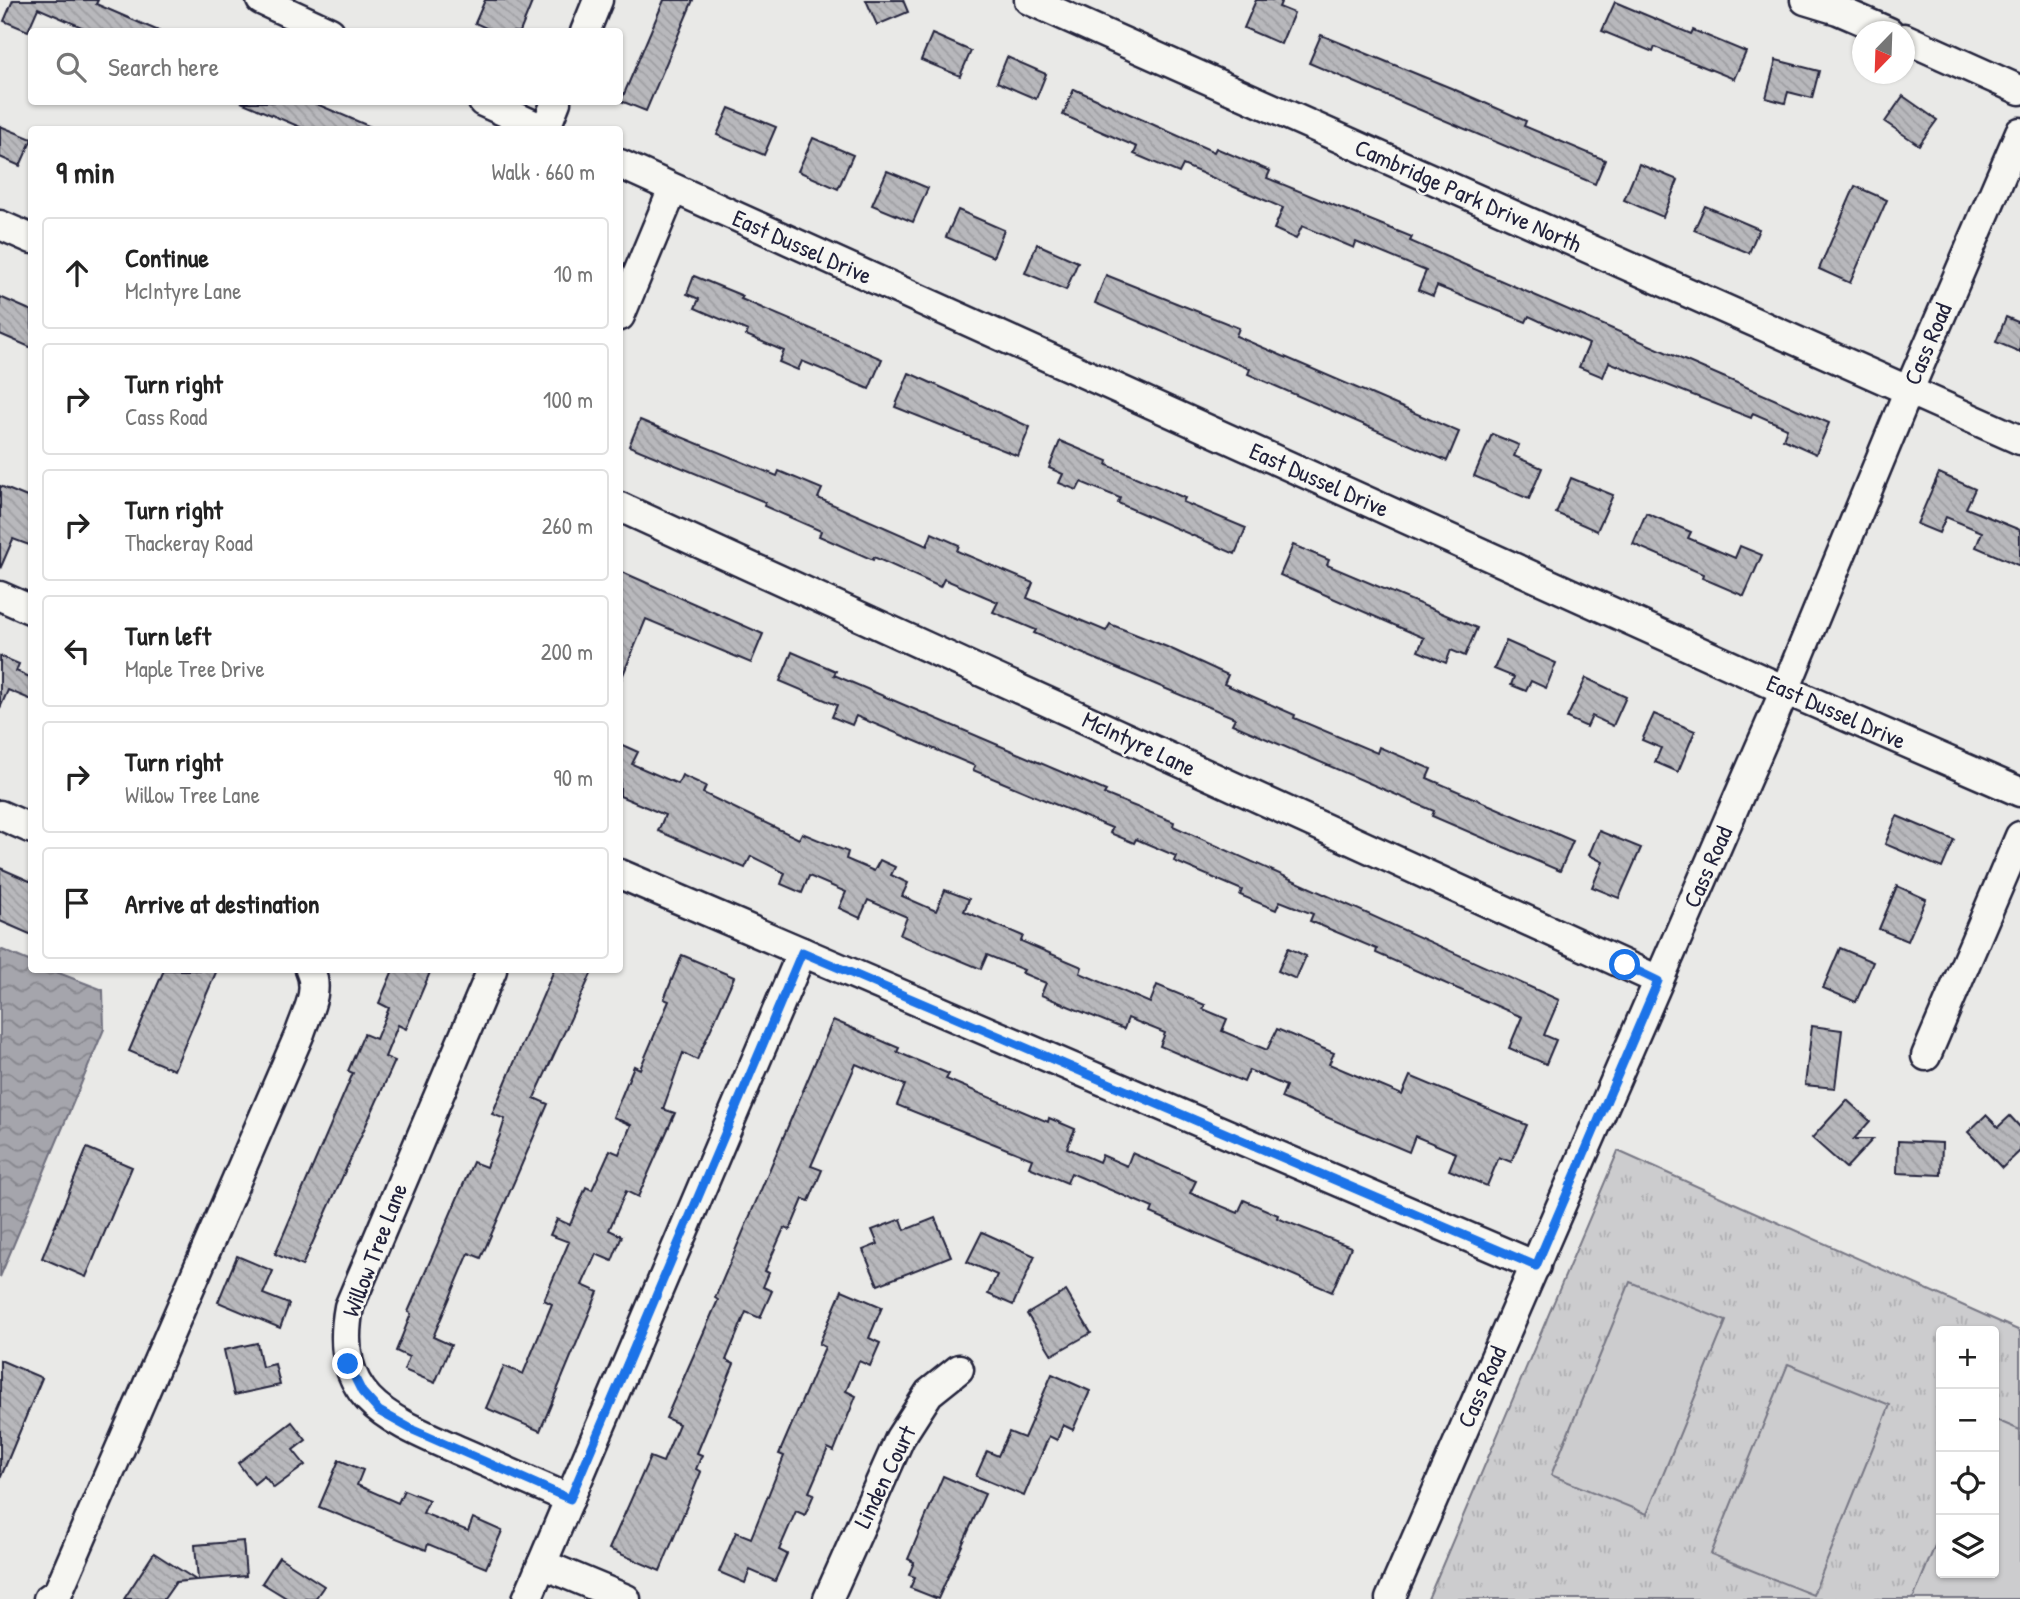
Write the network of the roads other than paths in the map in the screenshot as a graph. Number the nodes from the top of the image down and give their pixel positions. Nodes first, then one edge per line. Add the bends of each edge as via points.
1 (261, 0) edge
2 (598, 0) edge
3 (1029, 0) edge
4 (1805, 0) edge
5 (1864, 21) edge
6 (321, 28) edge
7 (587, 28) edge
8 (1915, 43) edge
9 (2020, 90) edge
10 (490, 105) edge
11 (555, 105) edge
12 (536, 126) edge
13 (547, 126) edge
14 (2020, 132) edge
15 (623, 165) edge
16 (674, 189) junction
17 (0, 225) edge
18 (28, 237) edge
19 (623, 309) edge
20 (1908, 392) junction
21 (2020, 440) edge
22 (623, 508) edge
23 (0, 596) edge
24 (28, 608) edge
25 (1785, 690) junction
26 (2020, 792) edge
27 (0, 815) edge
28 (28, 827) edge
29 (2020, 836) edge
30 (623, 875) edge
31 (802, 952) junction
32 (312, 973) edge
33 (491, 973) edge
34 (1658, 981) junction
35 (1926, 1056) dead end
36 (1536, 1266) junction
37 (959, 1369) dead end
38 (570, 1499) junction
39 (542, 1564) junction
40 (48, 1599) edge
41 (527, 1599) edge
42 (626, 1599) edge
43 (828, 1599) edge
44 (1390, 1599) edge

1 - 6 street
2 - 7 street
3 - 20 street, Cambridge Park Drive North
4 - 5 street
8 - 9 street
10 - 12 street
11 - 13 street
14 - 20 street, Cass Road
15 - 16 street, East Dussel Drive
16 - 19 street
16 - 25 street, East Dussel Drive
17 - 18 street
20 - 21 street, Cambridge Park Drive North
20 - 25 street, Cass Road
22 - 34 street, McIntyre Lane
23 - 24 street
25 - 26 street, East Dussel Drive
25 - 34 street, Cass Road
27 - 28 street
29 - 35 street
30 - 31 street
31 - 36 street
31 - 38 street
32 - 40 street via 314,994 300,1033 58,1592
33 - 38 street, Willow Tree Lane via 349,1307 344,1333 348,1364 362,1392 379,1411
34 - 36 street, Cass Road
36 - 44 street, Cass Road
37 - 43 street, Linden Court via 929,1394 900,1438
38 - 39 street
39 - 41 street
39 - 42 street

